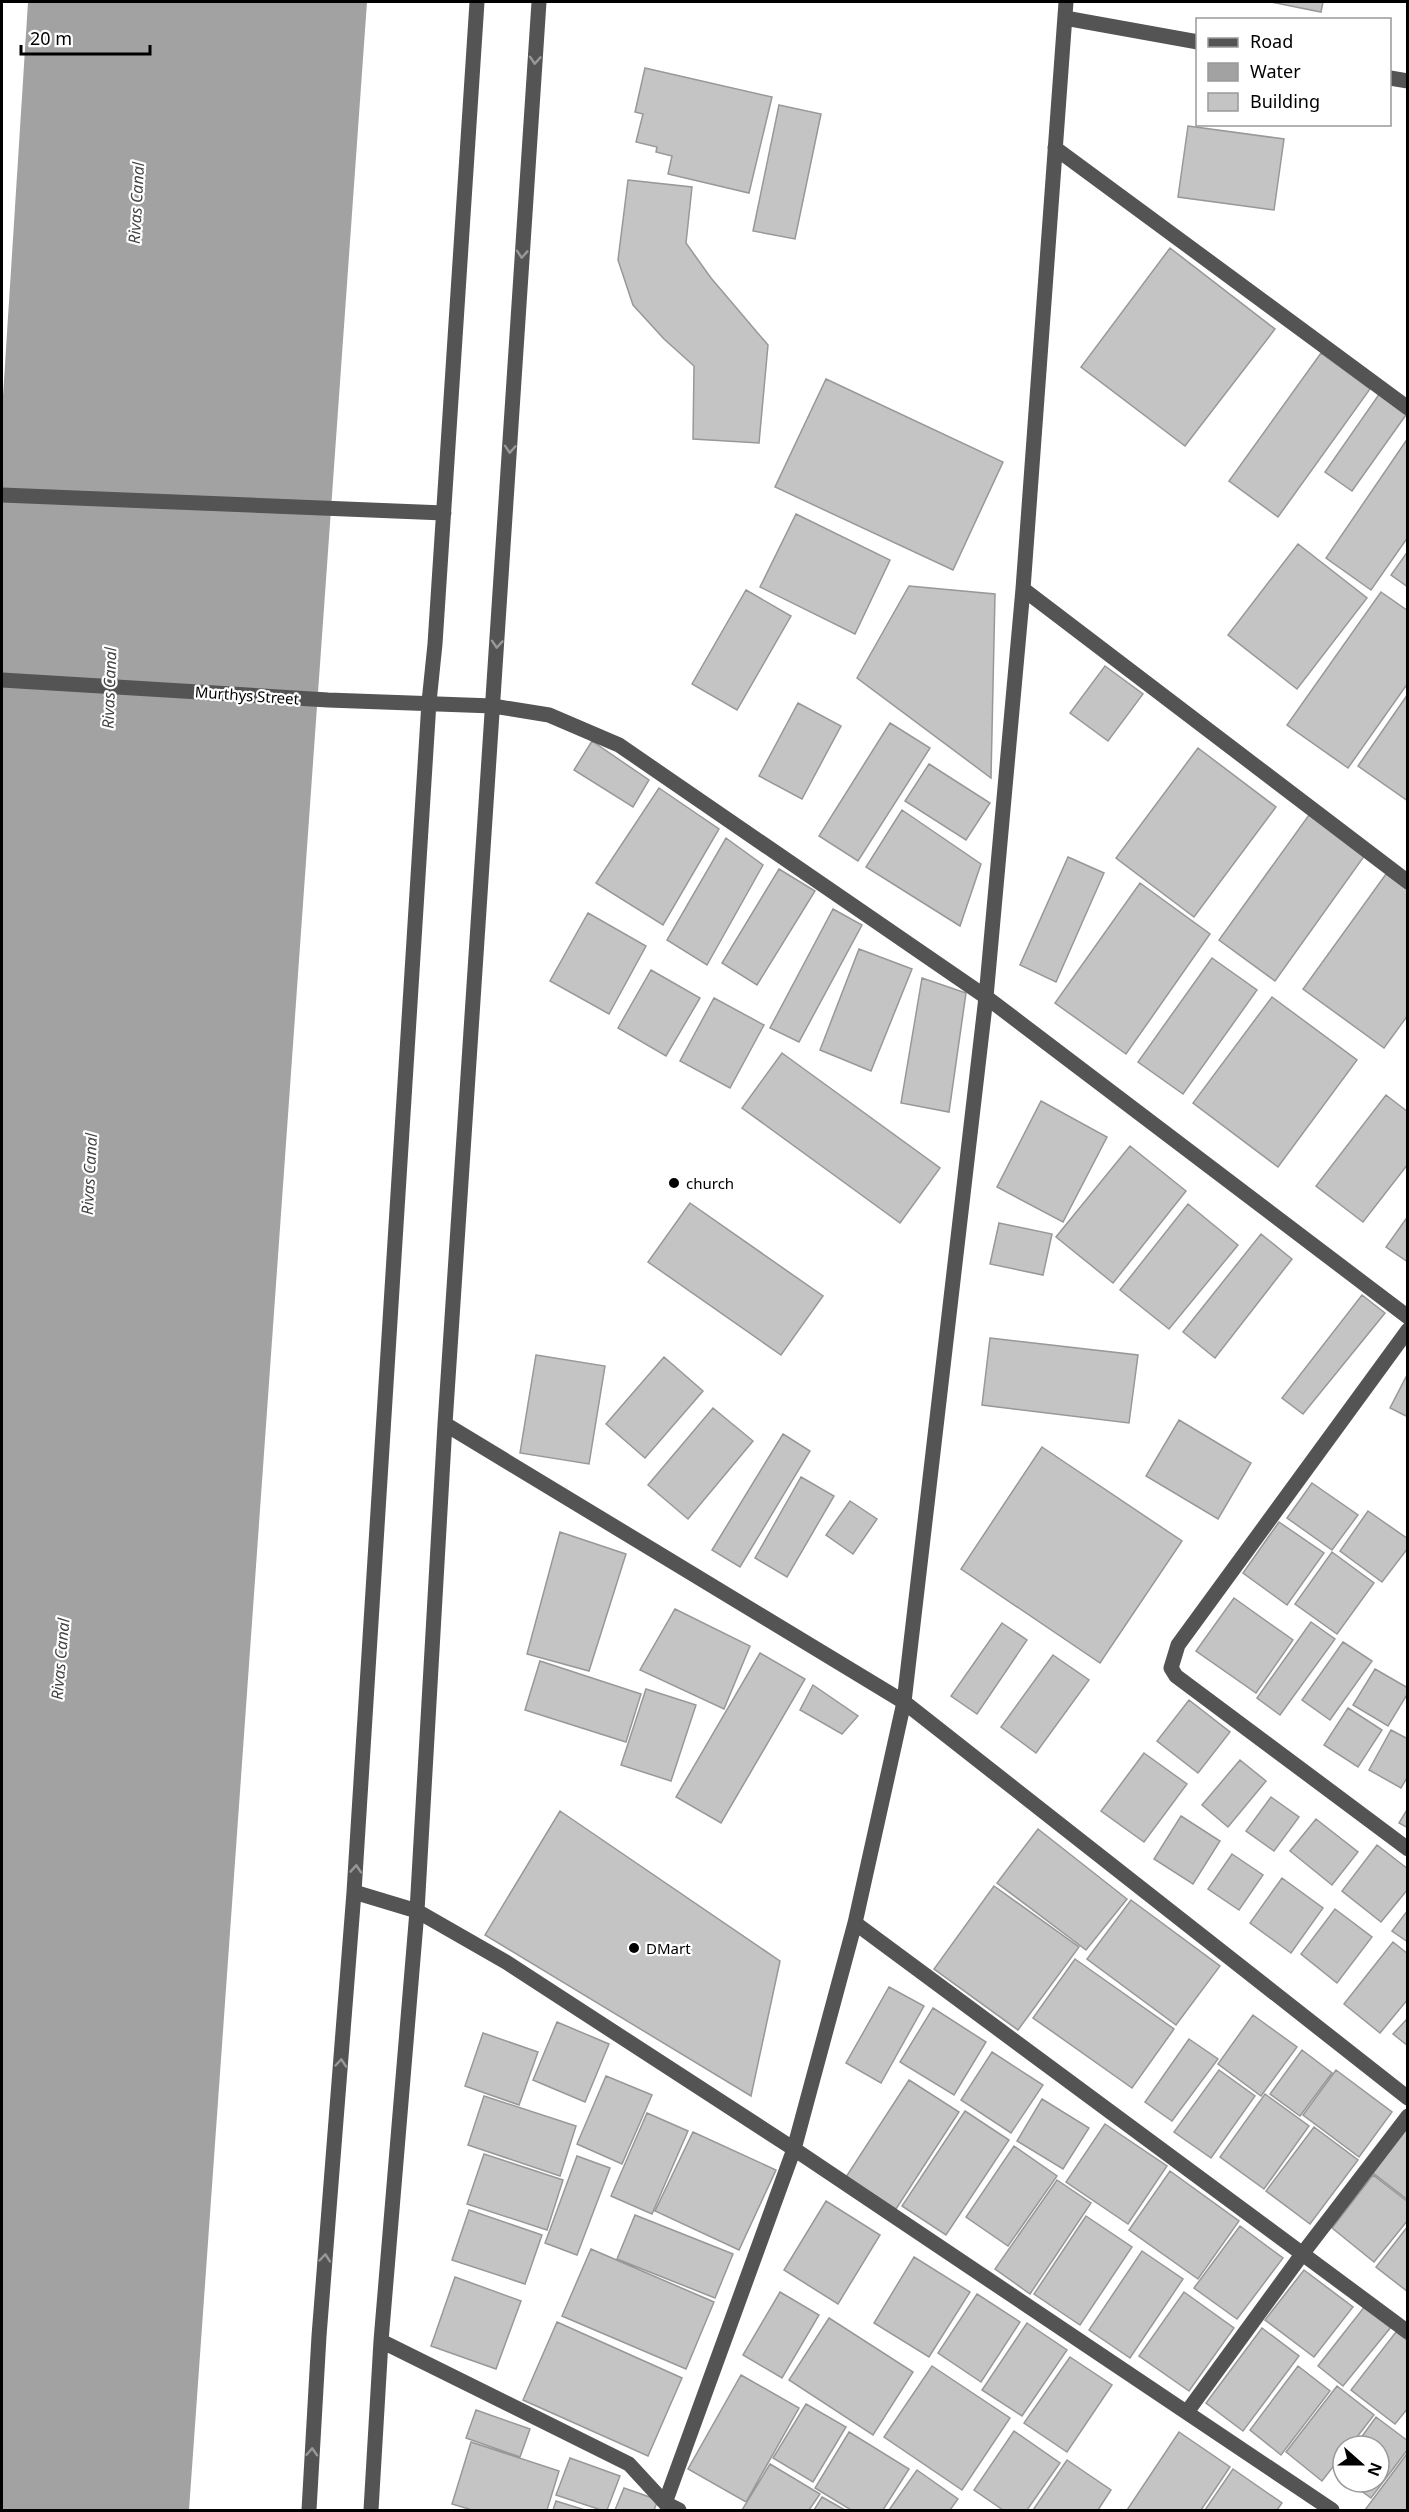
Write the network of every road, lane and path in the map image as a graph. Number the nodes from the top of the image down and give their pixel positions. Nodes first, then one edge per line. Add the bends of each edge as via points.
1 (477, 2) edge
2 (539, 2) edge
3 (1066, 2) edge
4 (1065, 18) junction
5 (1196, 42) edge
6 (1391, 78) edge
7 (1407, 81) edge
8 (1055, 148) junction
9 (1407, 408) edge
10 (2, 495) edge
11 (444, 513) junction
12 (1023, 589) junction
13 (2, 680) edge
14 (429, 702) junction
15 (493, 706) junction
16 (1407, 882) edge
17 (986, 997) junction
18 (1407, 1317) edge
19 (1407, 1330) edge
20 (446, 1424) junction
21 (904, 1702) junction
22 (1407, 1849) edge
23 (354, 1892) junction
24 (417, 1911) junction
25 (855, 1923) junction
26 (1407, 2098) edge
27 (1407, 2116) edge
28 (794, 2149) junction
29 (1303, 2253) junction
30 (1407, 2332) edge
31 (381, 2341) junction
32 (1187, 2412) junction
33 (672, 2507) edge
34 (309, 2511) edge
35 (371, 2511) edge
36 (1332, 2511) edge

1 - 11 street
2 -> 15 street
3 - 4 street
4 - 5 street
4 - 8 street
6 - 7 street
8 - 9 street
8 - 12 street
10 - 11 street
11 - 14 street
12 - 16 street
12 - 17 street
13 - 14 street, Murthys Street via 328,700
14 - 15 street, Murthys Street
23 -> 14 street
15 - 17 street, Murthys Street via 549,716 619,745
15 - 20 street
17 - 18 street, Murthys Street
17 - 21 street
19 - 22 street via 1178,1645 1171,1668 1176,1676
20 - 21 street
20 - 24 street
21 - 25 street
21 - 26 street
23 - 24 street
34 -> 23 street
24 - 28 street via 506,1962
24 - 31 street
25 - 28 street
25 - 29 street
27 - 29 street
28 - 32 street
28 - 33 street
29 - 30 street
29 - 32 street
31 - 33 street via 629,2464
31 - 35 street
32 - 36 street

